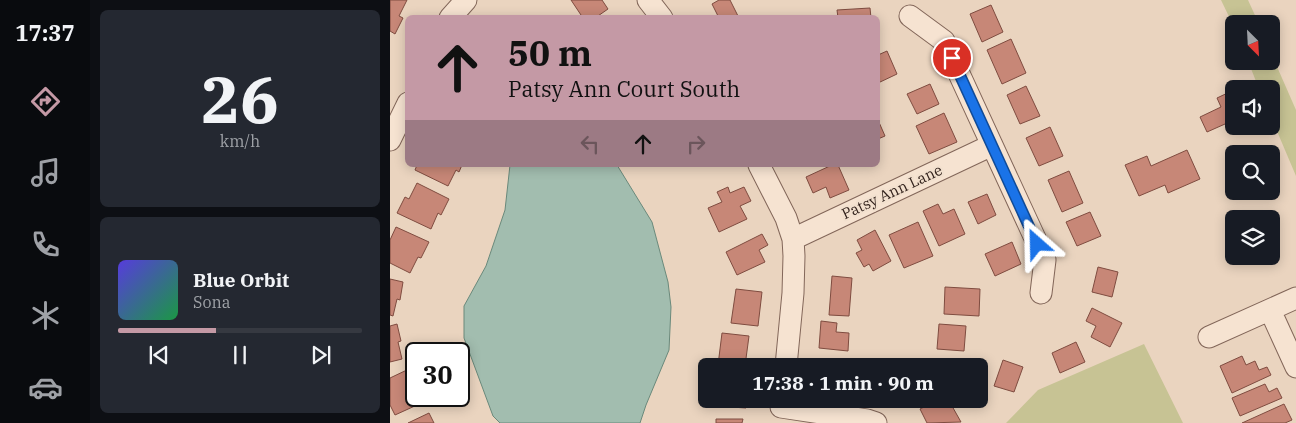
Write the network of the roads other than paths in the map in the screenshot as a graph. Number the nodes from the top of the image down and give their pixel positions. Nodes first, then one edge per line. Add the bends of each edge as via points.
1 (466, 0) edge
2 (648, 0) edge
3 (453, 15) edge
4 (660, 15) edge
5 (910, 16) dead end
6 (405, 109) edge
7 (390, 140) edge
8 (992, 145) junction
9 (760, 167) edge
10 (793, 239) junction
11 (1042, 293) dead end
12 (1296, 298) edge
13 (1270, 310) junction
14 (1209, 337) dead end
15 (787, 358) edge
16 (1296, 367) edge
17 (781, 409) edge
18 (876, 423) edge

1 - 3 street
2 - 4 street
5 - 8 street via 944,41
6 - 7 street
8 - 10 street, Patsy Ann Lane
8 - 11 street via 1045,260
9 - 10 street
10 - 15 street via 793,293
12 - 13 street
13 - 14 street
13 - 16 street
17 - 18 street

